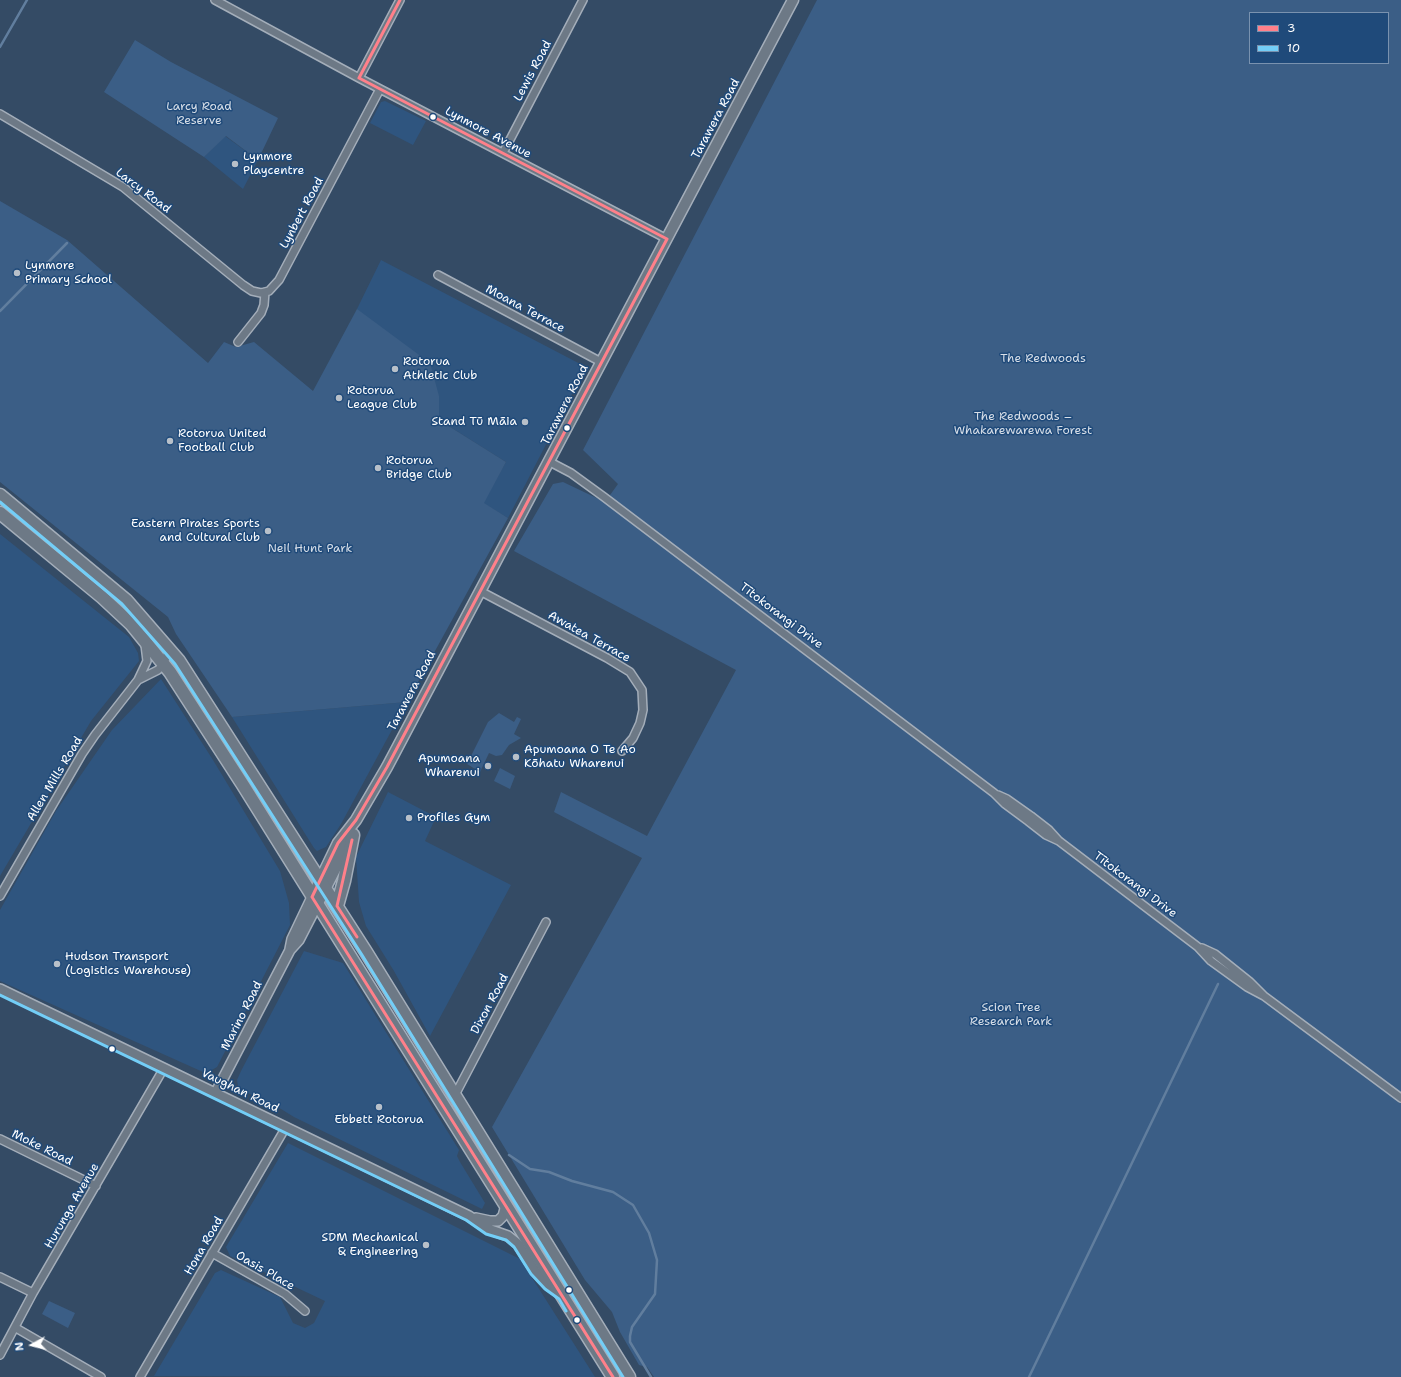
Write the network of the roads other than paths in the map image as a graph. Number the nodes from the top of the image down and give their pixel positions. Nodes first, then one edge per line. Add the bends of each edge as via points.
1 (215, 0) edge
2 (400, 0) edge
3 (583, 0) edge
4 (793, 0) edge
5 (359, 78) junction
6 (380, 89) junction
7 (0, 114) edge
8 (503, 153) junction
9 (667, 239) junction
10 (438, 275) dead end
11 (265, 292) junction
12 (238, 342) dead end
13 (601, 362) junction
14 (550, 462) junction
15 (0, 495) edge
16 (0, 513) edge
17 (480, 591) junction
18 (143, 638) junction
19 (169, 648) junction
20 (164, 668) junction
21 (138, 680) junction
22 (622, 751) dead end
23 (356, 820) junction
24 (353, 835) junction
25 (323, 883) junction
26 (0, 896) edge
27 (314, 901) junction
28 (338, 906) junction
29 (546, 922) dead end
30 (0, 989) edge
31 (164, 1068) junction
32 (216, 1092) junction
33 (455, 1095) junction
34 (1401, 1098) edge
35 (286, 1127) junction
36 (0, 1139) edge
37 (96, 1186) junction
38 (506, 1205) junction
39 (469, 1216) junction
40 (212, 1254) junction
41 (0, 1277) edge
42 (34, 1293) junction
43 (563, 1296) junction
44 (305, 1311) dead end
45 (16, 1328) junction
46 (0, 1356) edge
47 (101, 1377) edge
48 (140, 1377) edge
49 (613, 1377) edge
50 (629, 1377) edge

1 - 5 street, Lynmore Avenue
2 - 5 street
3 - 8 street, Lewis Road
4 - 9 main road, Tarawera Road
5 - 6 street, Lynmore Avenue
6 - 8 street, Lynmore Avenue
6 - 11 street, Lynbert Road via 279,280 274,287
7 - 11 street, Larcy Road via 123,187 245,287 257,293
8 - 9 street, Lynmore Avenue
9 - 13 main road, Tarawera Road
10 - 13 street, Moana Terrace
11 - 12 street via 261,313
13 - 14 main road, Tarawera Road
14 - 17 main road, Tarawera Road
14 - 34 street, Tītokorangi Drive via 571,473 604,497 994,793 1031,816 1059,841 1198,947 1211,961 1246,987 1264,996
15 - 19 highway via 106,581 145,619
16 - 18 highway via 102,597
17 - 22 street, Awatea Terrace via 630,672 642,690 643,710 633,738
17 - 23 main road, Tarawera Road via 387,767
18 - 20 highway
18 - 21 street, Allen Mills Road via 147,649 147,661
19 - 20 street
19 - 25 highway
20 - 21 street, Allen Mills Road
20 - 27 highway via 244,785
21 - 26 street, Allen Mills Road via 94,735
23 - 24 main road, Tarawera Road
23 - 25 main road, Tarawera Road via 338,843
24 - 25 main road, Tarawera Road
24 - 28 highway
25 - 27 main road
25 - 28 highway
27 - 32 street, Marino Road via 299,940 290,950
27 - 38 highway
28 - 33 highway
29 - 33 street, Dixon Road
30 - 31 street, Vaughan Road
31 - 32 street, Vaughan Road
31 - 37 street, Hurunga Avenue
32 - 35 street, Vaughan Road
33 - 50 highway
35 - 39 street, Vaughan Road
35 - 40 street, Hona Road
36 - 37 street, Moke Road
37 - 42 street, Hurunga Avenue
38 - 39 street, Vaughan Road via 503,1216 498,1221
38 - 43 highway
39 - 43 street, Vaughan Road via 488,1229 514,1240 548,1285
40 - 44 street, Oasis Place via 285,1294
40 - 48 street, Hona Road
41 - 42 street
42 - 45 street, Hurunga Avenue
43 - 49 highway
45 - 46 street, Hurunga Avenue
45 - 47 street

